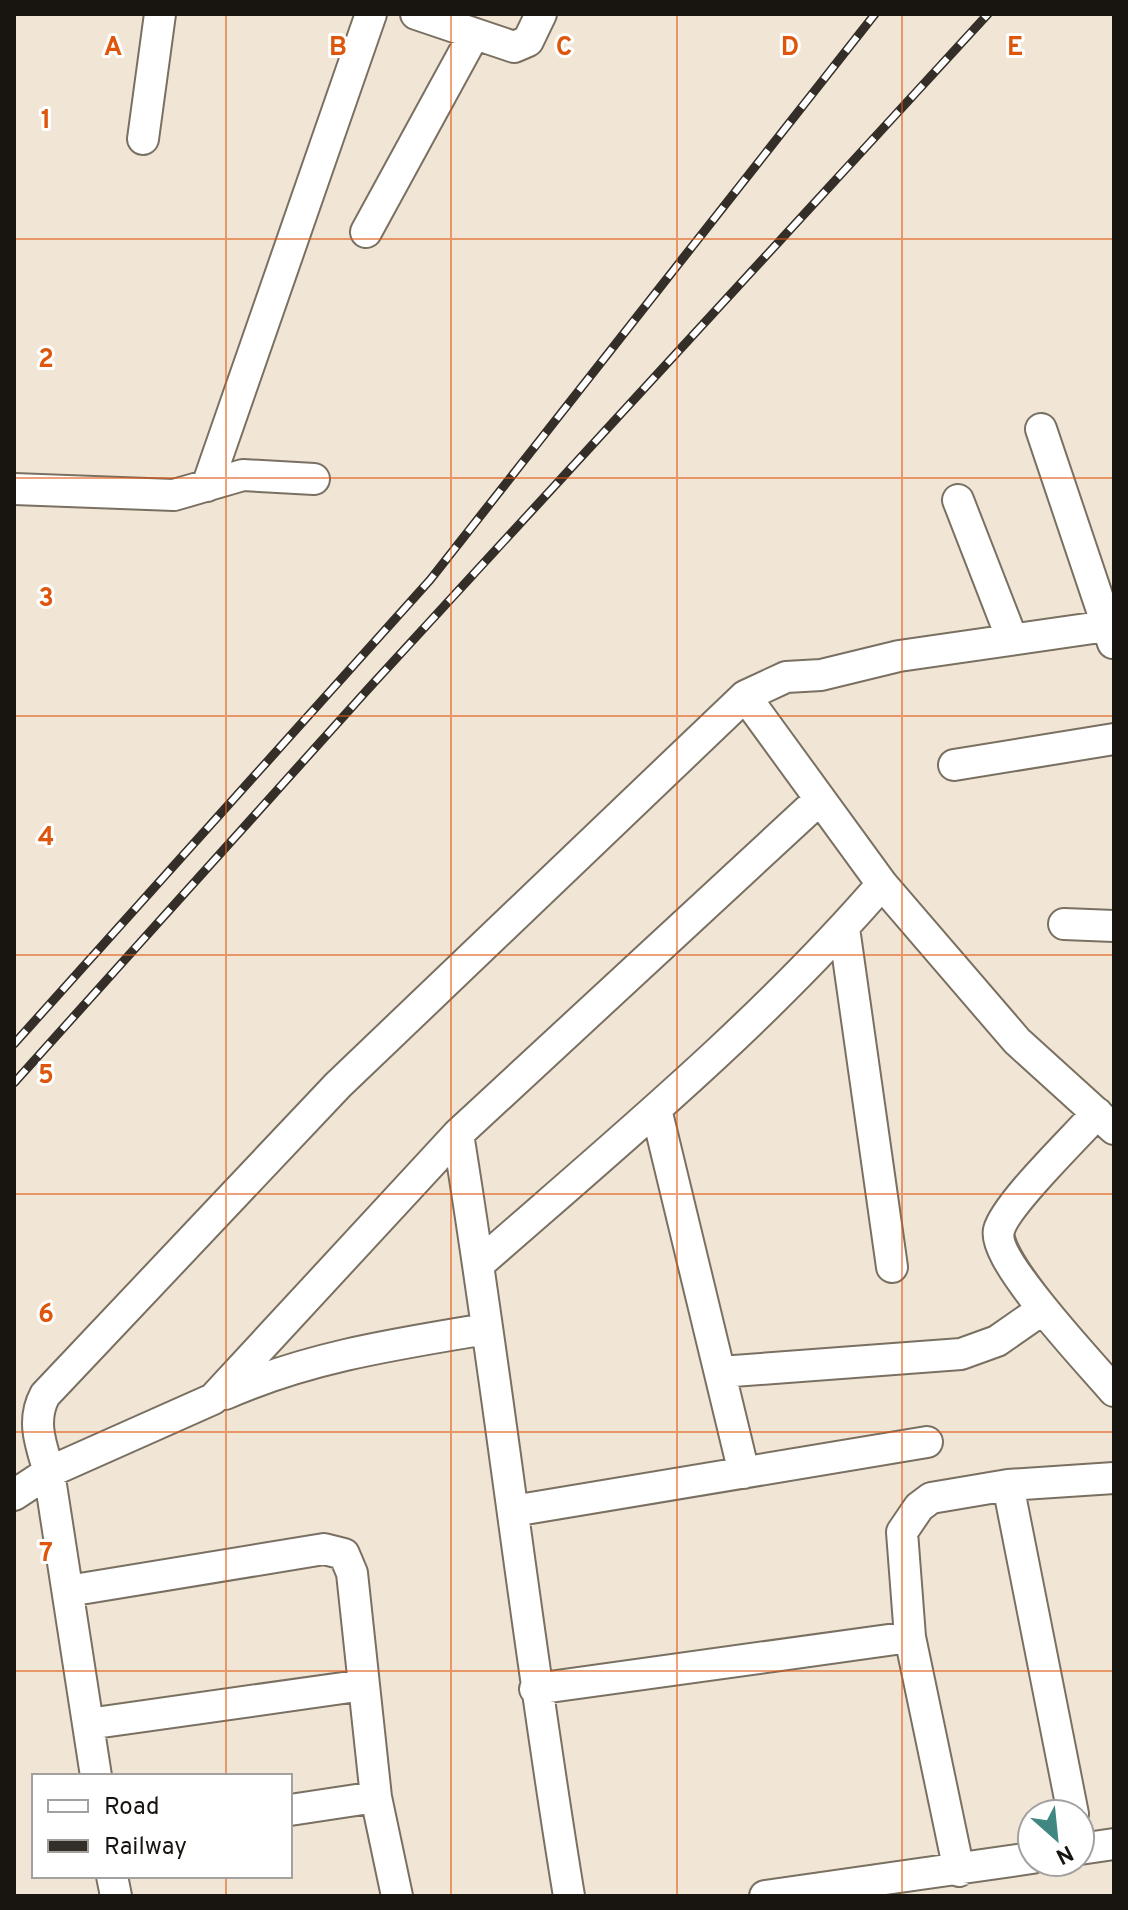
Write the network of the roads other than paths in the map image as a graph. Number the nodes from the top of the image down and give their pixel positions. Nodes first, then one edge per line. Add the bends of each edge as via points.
1 (160, 14) edge
2 (371, 14) edge
3 (416, 14) edge
4 (541, 14) edge
5 (473, 36) junction
6 (143, 139) dead end
7 (366, 232) dead end
8 (1041, 429) dead end
9 (314, 479) dead end
10 (207, 486) junction
11 (14, 489) edge
12 (958, 500) dead end
13 (1111, 632) edge
14 (1012, 639) junction
15 (745, 696) junction
16 (1114, 739) edge
17 (954, 765) dead end
18 (820, 799) junction
19 (882, 884) junction
20 (1064, 924) dead end
21 (1114, 926) edge
22 (844, 928) junction
23 (656, 1109) junction
24 (1105, 1121) edge
25 (458, 1134) junction
26 (479, 1264) junction
27 (892, 1267) dead end
28 (1043, 1309) junction
29 (486, 1329) junction
30 (720, 1372) junction
31 (1114, 1391) edge
32 (213, 1399) junction
33 (927, 1442) dead end
34 (49, 1472) junction
35 (744, 1473) junction
36 (1114, 1478) edge
37 (1008, 1485) junction
38 (14, 1495) edge
39 (513, 1511) junction
40 (68, 1591) junction
41 (910, 1637) junction
42 (364, 1685) junction
43 (535, 1689) junction
44 (88, 1724) junction
45 (96, 1774) edge
46 (376, 1797) junction
47 (1070, 1798) edge
48 (292, 1810) edge
49 (1016, 1861) edge
50 (959, 1871) junction
51 (397, 1896) edge
52 (569, 1896) edge
53 (765, 1896) edge

1 - 6 street
2 - 10 street
3 - 5 street
4 - 5 street via 522,45
5 - 7 street
8 - 13 street
9 - 10 street via 243,475
10 - 11 street via 174,495
12 - 14 street
13 - 14 street
14 - 15 street via 899,656 830,674 786,677
15 - 18 street
15 - 34 street via 338,1085 45,1395 36,1422
16 - 17 street
18 - 19 street
18 - 25 street
19 - 22 street
19 - 24 street via 1017,1041
20 - 21 street
22 - 23 street
22 - 27 street
23 - 26 street
23 - 30 street
24 - 28 street via 999,1228 1001,1252
25 - 26 street
25 - 32 street
26 - 29 street
28 - 30 street via 997,1341 961,1354
28 - 31 street
29 - 32 street via 360,1350 273,1373
29 - 39 street
30 - 35 street
32 - 34 street
33 - 35 street
34 - 38 street
34 - 40 street
35 - 39 street
36 - 37 street
37 - 41 street via 931,1498 911,1517 901,1547
37 - 47 street
39 - 43 street
40 - 42 street via 335,1549 344,1554 352,1573
40 - 44 street
41 - 43 street
41 - 50 street
42 - 44 street
42 - 46 street
43 - 52 street
44 - 45 street
46 - 48 street
46 - 51 street
49 - 50 street
50 - 53 street

